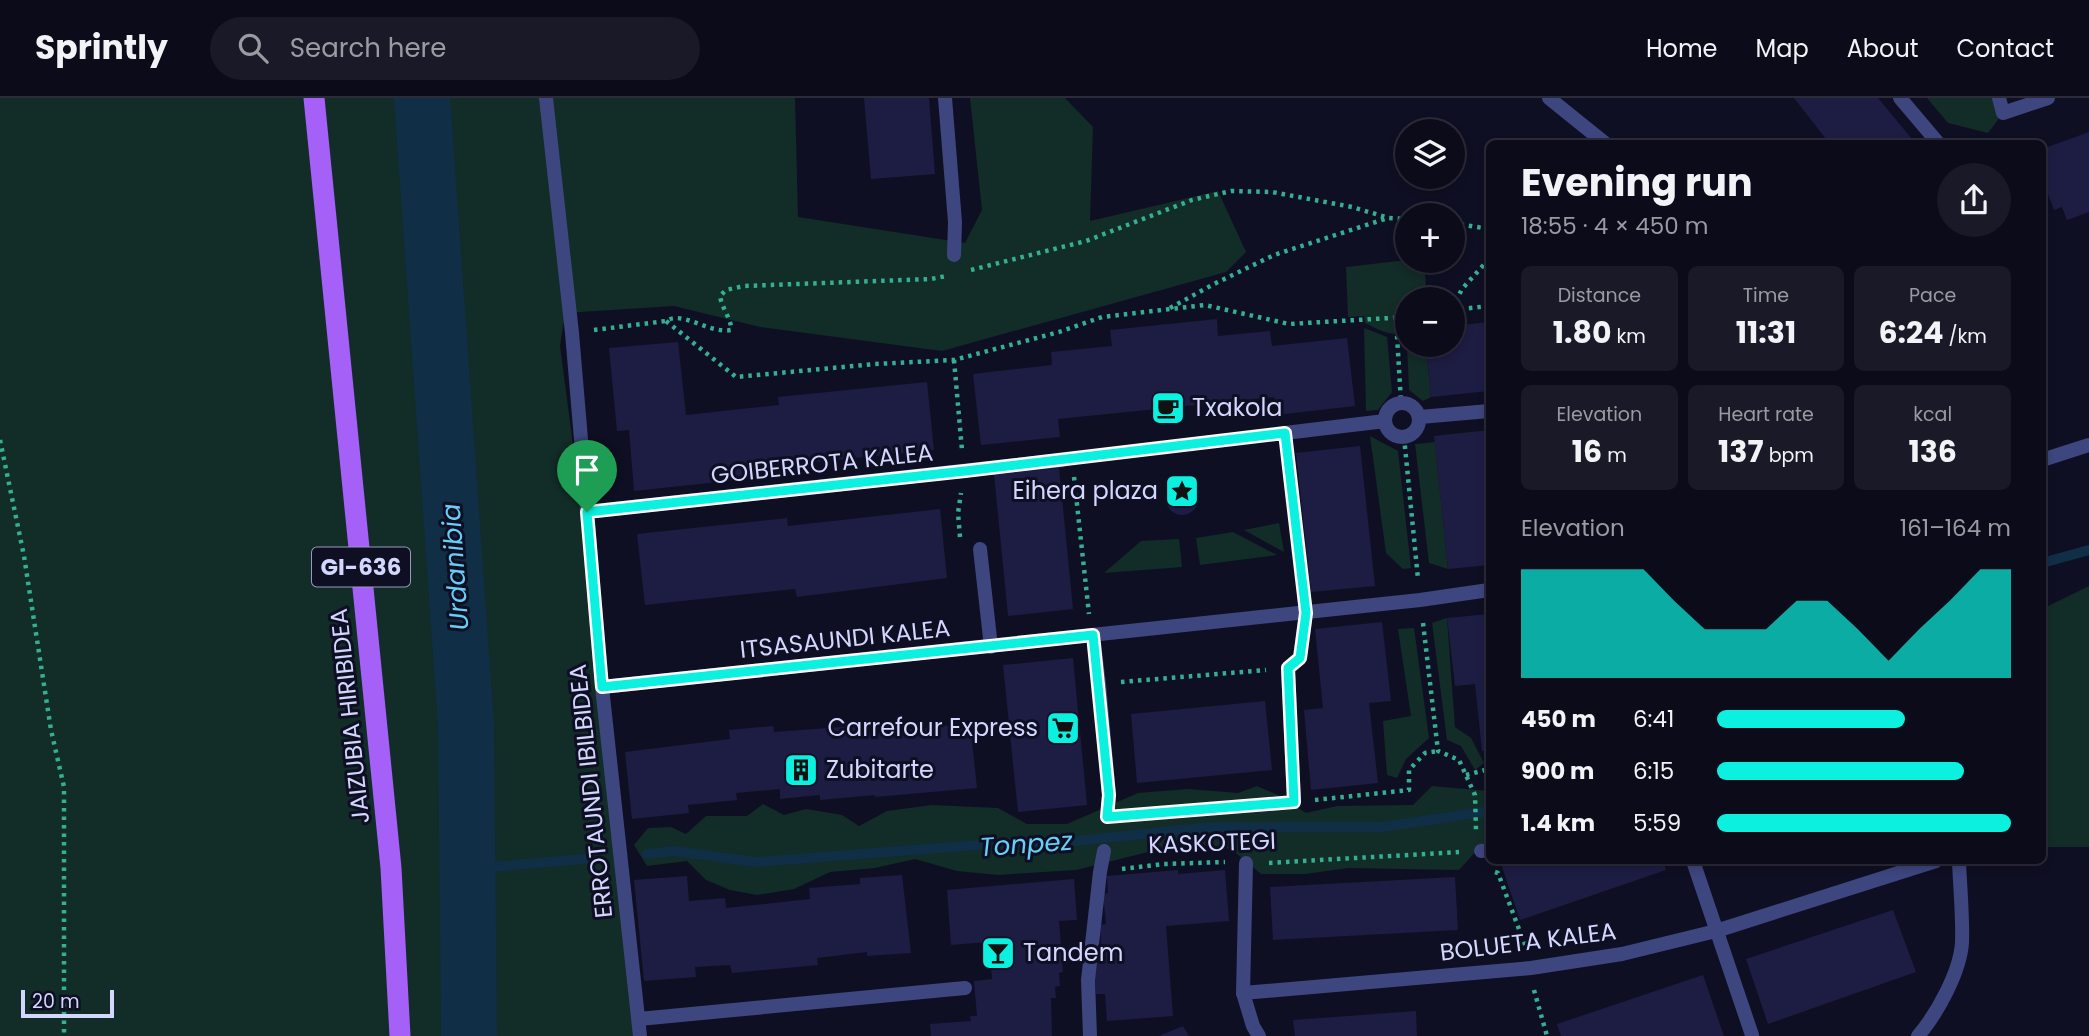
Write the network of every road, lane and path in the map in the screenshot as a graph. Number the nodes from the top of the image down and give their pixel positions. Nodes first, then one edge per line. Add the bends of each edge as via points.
1 (314, 98) edge
2 (546, 98) edge
3 (945, 98) edge
4 (1549, 98) edge
5 (1900, 98) edge
6 (1999, 98) edge
7 (2048, 98) edge
8 (1601, 140) edge
9 (1936, 140) edge
10 (1389, 218) dead end
11 (1465, 225) edge
12 (1486, 229) edge
13 (954, 255) dead end
14 (1486, 262) edge
15 (1464, 287) edge
16 (1486, 306) edge
17 (1465, 308) edge
18 (1166, 310) junction
19 (1395, 319) edge
20 (666, 321) dead end
21 (1398, 357) edge
22 (954, 360) junction
23 (1401, 402) junction
24 (1486, 411) edge
25 (1420, 417) junction
26 (1385, 421) junction
27 (1285, 433) junction
28 (0, 440) edge
29 (2089, 445) edge
30 (1067, 459) junction
31 (2046, 459) edge
32 (965, 471) junction
33 (587, 512) junction
34 (961, 541) dead end
35 (981, 549) dead end
36 (1486, 590) edge
37 (1306, 613) junction
38 (1093, 635) junction
39 (991, 647) junction
40 (1288, 668) junction
41 (1099, 684) junction
42 (602, 687) junction
43 (1438, 751) dead end
44 (1486, 770) edge
45 (1466, 775) dead end
46 (1475, 795) dead end
47 (1294, 802) junction
48 (1107, 817) joint
49 (1476, 831) dead end
50 (1485, 850) edge
51 (1104, 851) dead end
52 (1246, 863) junction
53 (1489, 864) edge
54 (1694, 864) edge
55 (1927, 864) edge
56 (1959, 864) edge
57 (1100, 872) junction
58 (1716, 931) junction
59 (1531, 968) junction
60 (965, 988) dead end
61 (1243, 993) junction
62 (639, 1019) junction
63 (1752, 1035) edge
64 (64, 1036) edge
65 (400, 1036) edge
66 (640, 1036) edge
67 (1090, 1036) edge
68 (1259, 1036) edge
69 (1547, 1036) edge
70 (1918, 1036) edge

1 - 65 main road, JAIZUBIA HIRIBIDEA / GI-636 via 391,868
2 - 33 street, ERROTAUNDI IBILBIDEA
3 - 13 street via 956,222
4 - 8 street
5 - 9 street
6 - 7 street via 2003,113
10 - 18 path via 1274,255
11 - 12 path
14 - 15 path
16 - 17 path
18 - 19 path via 1205,305 1289,324
18 - 22 path via 1102,317
20 - 22 path via 736,377
21 - 23 path
22 - 32 path
23 - 25 street via 1414,407
23 - 26 street via 1389,409
24 - 25 street
25 - 26 street via 1416,430 1404,437 1391,433
26 - 27 street
27 - 30 path
27 - 37 path
28 - 64 path via 64,787
29 - 31 street
30 - 32 street, GOIBERROTA KALEA
30 - 38 path
32 - 33 street, GOIBERROTA KALEA
32 - 34 path via 958,513
33 - 42 street, ERROTAUNDI IBILBIDEA
35 - 39 street
36 - 37 street
37 - 38 street
37 - 40 street via 1300,658
38 - 39 street, ITSASAUNDI KALEA
38 - 41 street
39 - 42 street, ITSASAUNDI KALEA
40 - 41 path
40 - 47 street
41 - 48 street
42 - 62 street, ERROTAUNDI IBILBIDEA
43 - 47 path via 1425,753 1409,771 1409,790
44 - 45 path
46 - 49 path
47 - 48 path
50 - 52 path, KASKOTEGI
51 - 57 street
52 - 57 path, KASKOTEGI via 1164,864
52 - 61 street
53 - 59 path via 1498,873
54 - 58 street
55 - 58 street, BOLUETA KALEA
56 - 70 street via 1962,945 1950,985
57 - 67 street via 1088,980
58 - 59 street, BOLUETA KALEA via 1622,954
58 - 63 street
59 - 61 street, BOLUETA KALEA
59 - 69 path
60 - 62 street
61 - 68 street
62 - 66 street, ERROTAUNDI IBILBIDEA

